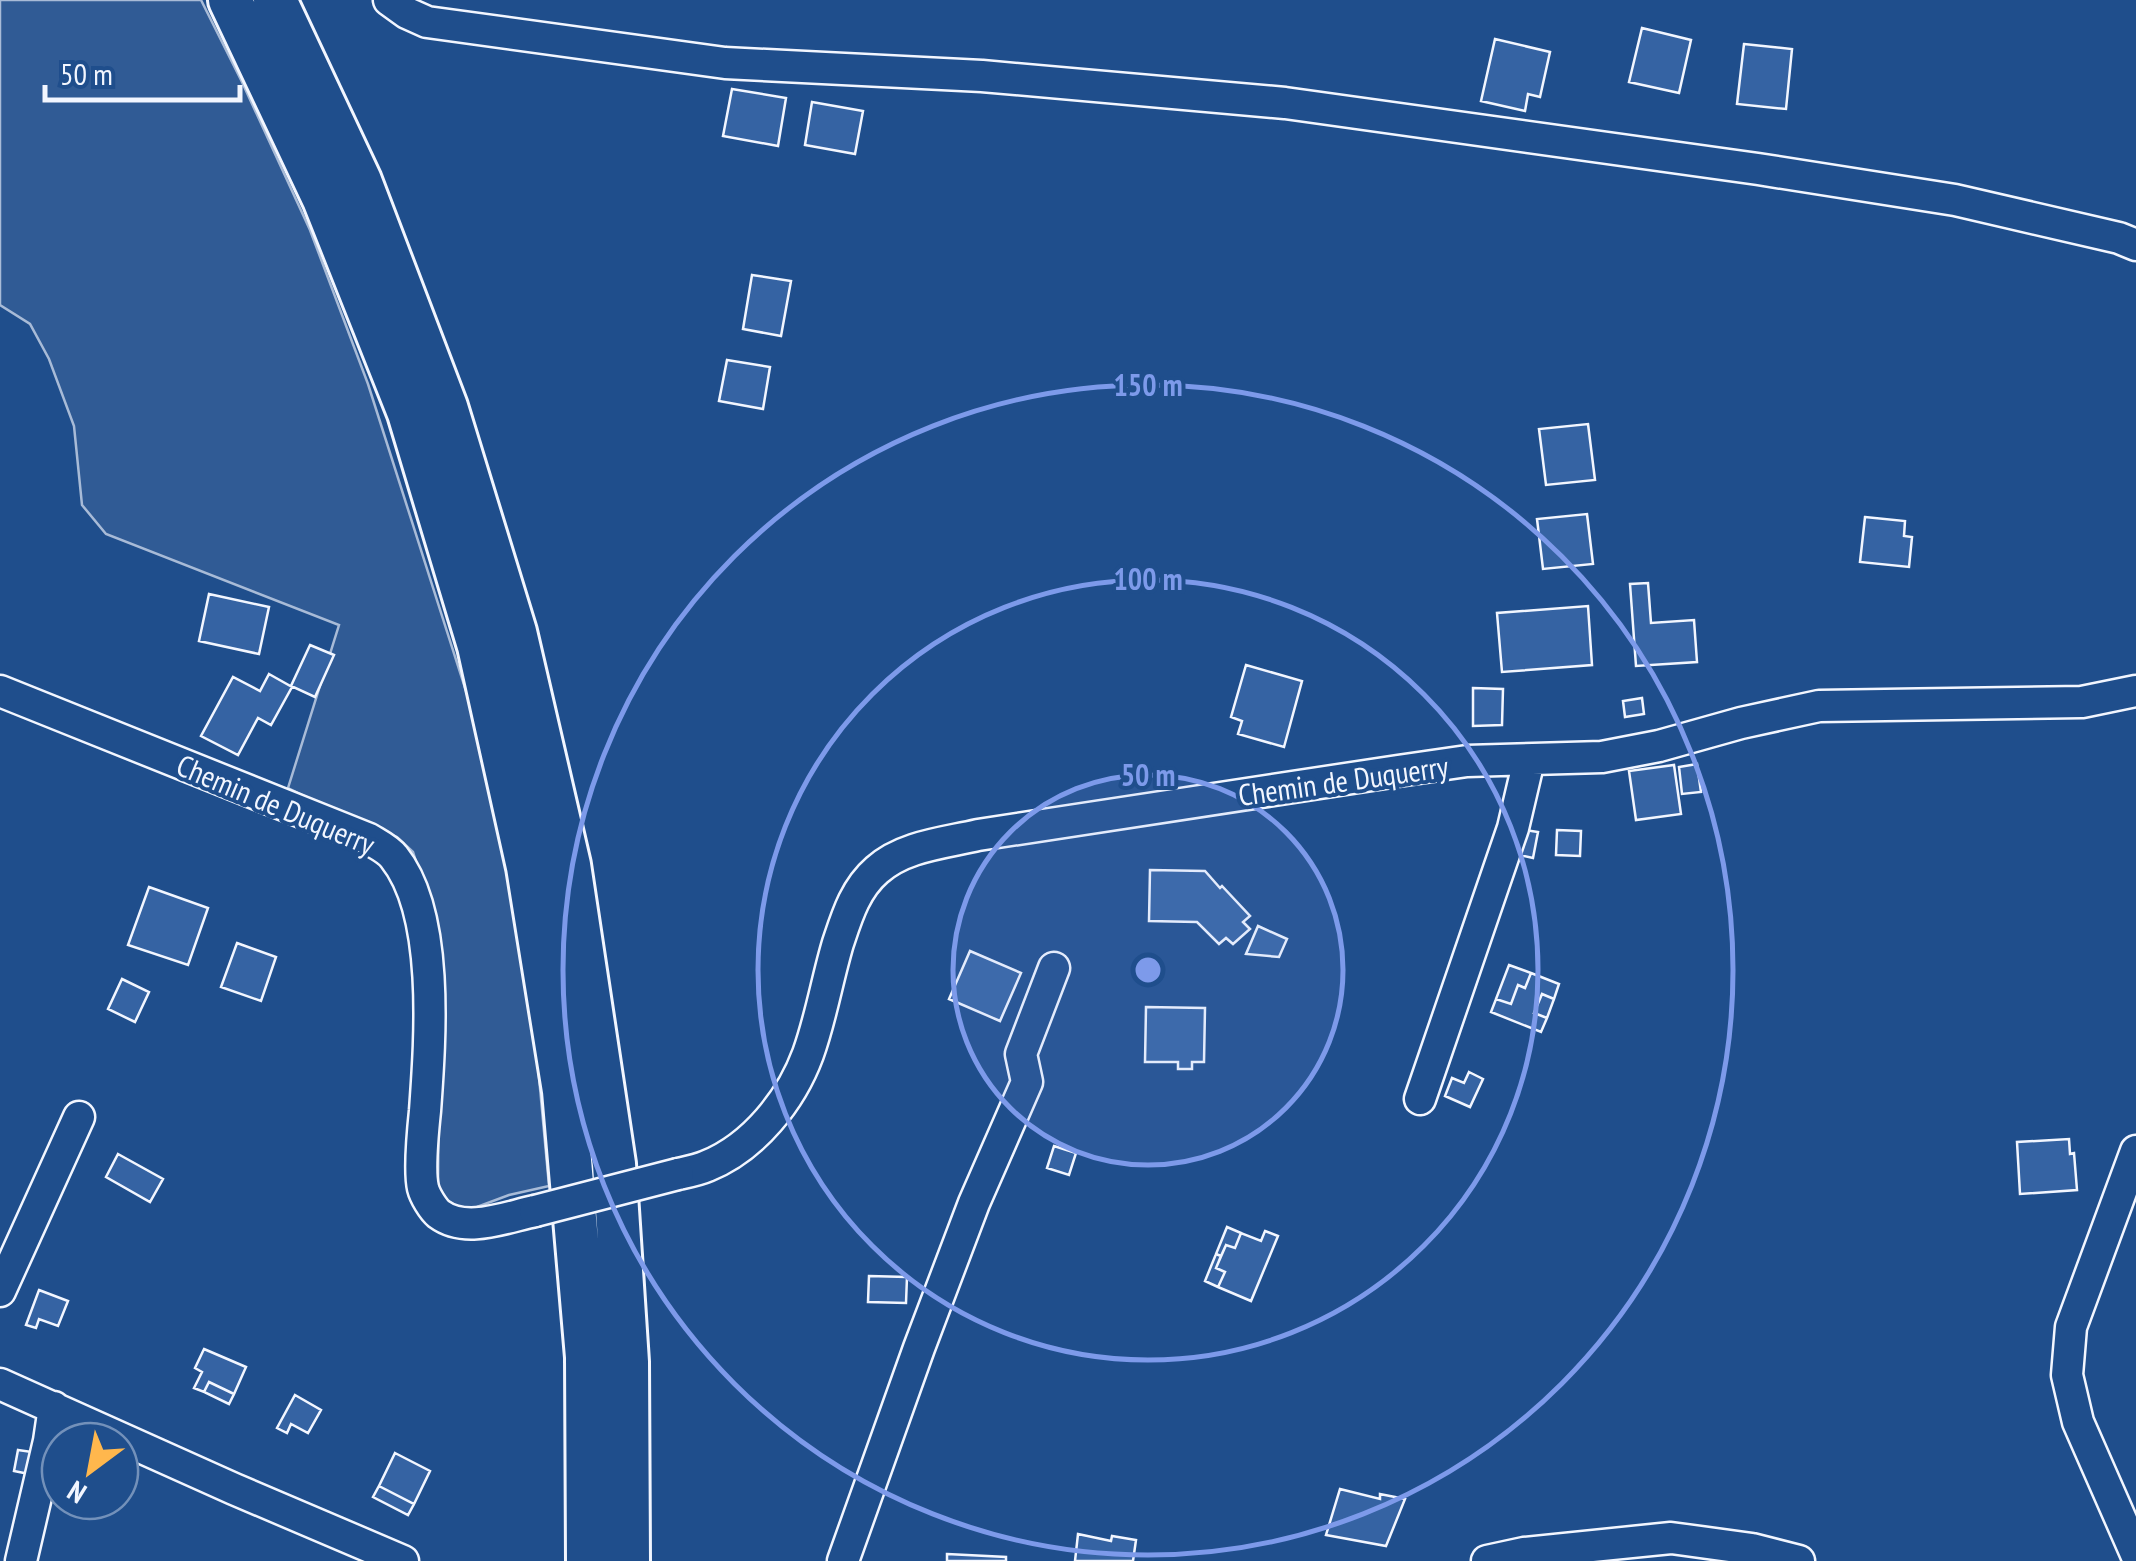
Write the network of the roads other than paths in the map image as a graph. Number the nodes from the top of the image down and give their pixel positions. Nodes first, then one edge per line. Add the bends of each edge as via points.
1 (230, 0) edge
2 (275, 0) edge
3 (389, 0) edge
4 (2136, 245) edge
5 (0, 691) edge
6 (2136, 692) edge
7 (1529, 760) junction
8 (1054, 968) dead end
9 (1420, 1099) dead end
10 (80, 1117) dead end
11 (2136, 1151) edge
12 (0, 1292) edge
13 (0, 1384) edge
14 (54, 1408) junction
15 (2136, 1554) edge
16 (21, 1561) edge
17 (403, 1561) edge
18 (588, 1561) edge
19 (628, 1561) edge
20 (843, 1561) edge
21 (1487, 1561) edge
22 (1799, 1561) edge

1 - 18 highway via 324,199 409,413 479,646 528,868 564,1091 586,1357
2 - 19 highway via 360,181 446,407 515,632 569,866 614,1164 627,1362
3 - 4 street via 427,22 725,62 1285,103 1758,169 1955,200
5 - 7 street, Chemin de Duquerry, bridge via 369,839 392,854 410,884 426,944 430,1036 423,1190 436,1212 470,1224 710,1165 762,1128 808,1054 861,886 895,857 978,835 1468,761
6 - 7 street, Chemin de Duquerry via 2082,702 1819,706 1640,750
7 - 9 street
8 - 20 street via 1021,1054 1027,1082 960,1240
10 - 12 street
11 - 15 street via 2072,1327 2067,1375 2078,1422
13 - 14 street
14 - 16 street
14 - 17 street
21 - 22 street via 1671,1538

